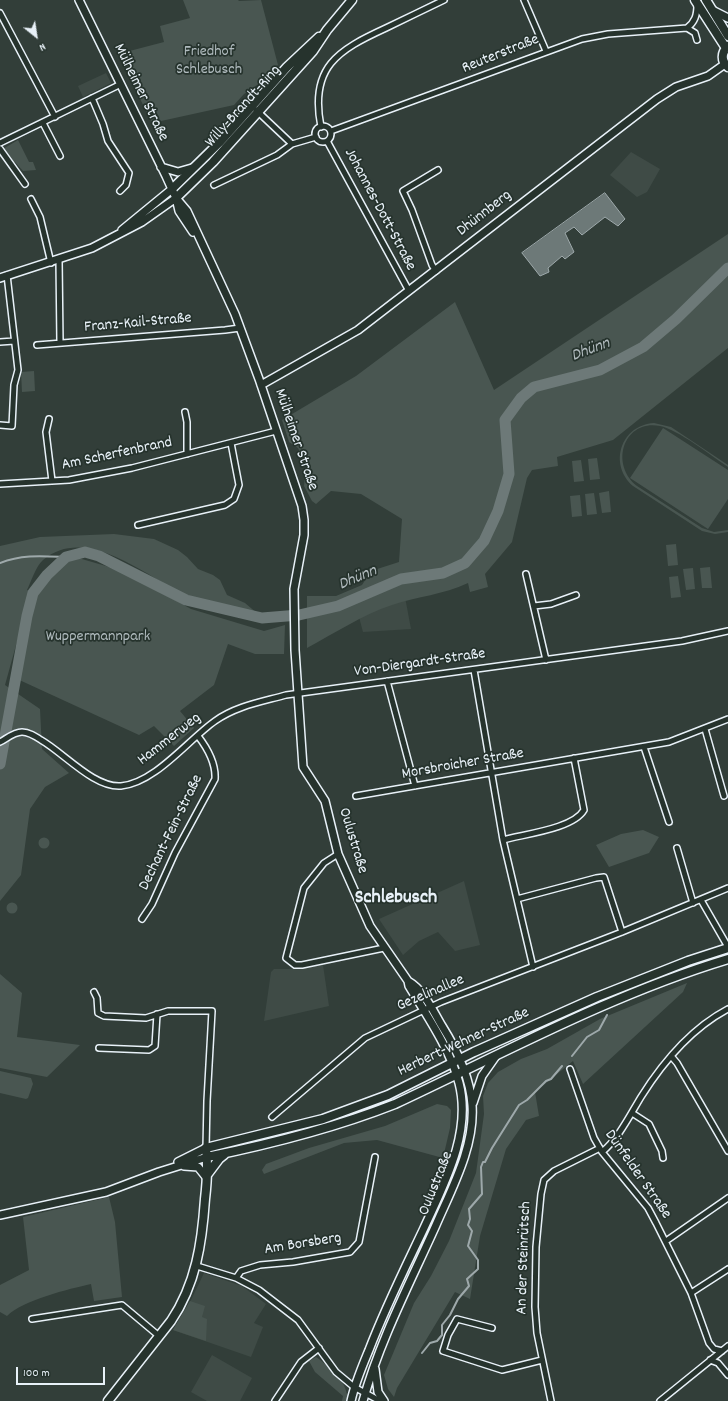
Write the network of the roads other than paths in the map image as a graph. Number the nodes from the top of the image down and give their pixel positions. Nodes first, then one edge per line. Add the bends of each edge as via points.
1 (79, 0) edge
2 (352, 0) edge
3 (444, 0) edge
4 (524, 0) edge
5 (706, 0) edge
6 (696, 2) edge
7 (711, 9) junction
8 (0, 13) edge
9 (728, 18) edge
10 (687, 28) junction
11 (728, 36) edge
12 (697, 40) dead end
13 (727, 47) edge
14 (546, 51) junction
15 (726, 66) edge
16 (121, 84) junction
17 (92, 98) junction
18 (256, 109) junction
19 (55, 117) junction
20 (43, 123) junction
21 (321, 127) junction
22 (331, 131) junction
23 (316, 137) junction
24 (327, 141) junction
25 (0, 143) edge
26 (292, 144) junction
27 (0, 149) edge
28 (60, 156) dead end
29 (161, 167) junction
30 (194, 168) junction
31 (438, 170) dead end
32 (25, 184) dead end
33 (214, 185) dead end
34 (172, 189) junction
35 (120, 191) dead end
36 (176, 198) junction
37 (31, 199) dead end
38 (116, 236) junction
39 (59, 260) junction
40 (51, 263) junction
41 (436, 270) junction
42 (4, 277) edge
43 (408, 292) junction
44 (240, 328) junction
45 (14, 341) junction
46 (0, 342) edge
47 (60, 343) junction
48 (37, 345) dead end
49 (261, 385) junction
50 (185, 412) dead end
51 (49, 419) dead end
52 (0, 424) edge
53 (276, 431) junction
54 (231, 443) junction
55 (187, 454) junction
56 (52, 481) junction
57 (0, 484) edge
58 (138, 525) dead end
59 (526, 574) dead end
60 (576, 595) dead end
61 (534, 606) junction
62 (728, 631) edge
63 (546, 660) junction
64 (474, 670) junction
65 (387, 682) junction
66 (298, 692) junction
67 (728, 719) edge
68 (704, 729) junction
69 (198, 736) junction
70 (0, 742) edge
71 (644, 747) junction
72 (574, 758) junction
73 (305, 772) joint
74 (492, 772) junction
75 (415, 786) junction
76 (356, 796) dead end
77 (724, 796) dead end
78 (669, 822) dead end
79 (503, 840) junction
80 (677, 848) dead end
81 (338, 854) junction
82 (728, 888) edge
83 (517, 899) junction
84 (701, 900) junction
85 (693, 903) junction
86 (142, 919) dead end
87 (622, 932) junction
88 (384, 948) junction
89 (728, 948) edge
90 (728, 959) edge
91 (533, 967) junction
92 (408, 981) junction
93 (94, 992) dead end
94 (430, 1007) junction
95 (423, 1010) junction
96 (728, 1010) edge
97 (157, 1014) junction
98 (99, 1048) dead end
99 (496, 1056) junction
100 (671, 1056) junction
101 (460, 1058) junction
102 (451, 1063) junction
103 (570, 1069) dead end
104 (465, 1071) junction
105 (456, 1075) junction
106 (472, 1105) junction
107 (632, 1113) junction
108 (272, 1117) dead end
109 (726, 1143) edge
110 (206, 1148) junction
111 (601, 1150) junction
112 (728, 1152) edge
113 (228, 1153) junction
114 (207, 1157) junction
115 (375, 1157) dead end
116 (663, 1158) dead end
117 (180, 1165) junction
118 (159, 1172) junction
119 (206, 1177) junction
120 (728, 1198) edge
121 (0, 1215) edge
122 (666, 1241) junction
123 (197, 1266) junction
124 (728, 1270) edge
125 (236, 1278) junction
126 (691, 1293) junction
127 (32, 1319) dead end
128 (492, 1328) dead end
129 (159, 1336) junction
130 (728, 1346) edge
131 (319, 1348) junction
132 (722, 1351) junction
133 (542, 1360) junction
134 (710, 1360) junction
135 (374, 1365) junction
136 (728, 1375) edge
137 (354, 1388) junction
138 (364, 1398) edge
139 (108, 1401) edge
140 (275, 1401) edge
141 (351, 1401) edge
142 (380, 1401) edge
143 (384, 1401) edge
144 (551, 1401) edge
145 (660, 1401) edge

1 - 16 main road, Mülheimer Straße
2 - 18 main road, Willy-Brandt-Ring via 313,51
3 - 21 street via 360,40 340,53 328,68 321,84 317,111
4 - 14 street
5 - 7 main road
6 - 10 street via 696,17
6 - 13 main road
7 - 9 main road
7 - 11 main road
8 - 19 street
10 - 12 street via 695,33
10 - 14 street, Reuterstraße via 608,34 582,39
13 - 15 main road, Dhünnberg via 723,53
14 - 22 street, Reuterstraße via 466,83
15 - 41 main road, Dhünnberg via 705,78 676,87 657,98
16 - 17 street
16 - 29 main road, Mülheimer Straße
17 - 19 street
17 - 35 street via 108,141 129,173 126,185
18 - 26 street
18 - 30 main road, Willy-Brandt-Ring
18 - 36 main road, Willy-Brandt-Ring via 205,170
19 - 20 street
20 - 25 street
20 - 28 street
21 - 22 street via 327,127
21 - 23 street via 316,131
22 - 24 street
23 - 24 street via 320,141
23 - 26 street
24 - 43 street, Johannes-Dott-Straße
26 - 33 street via 277,155
27 - 32 street
29 - 30 main road via 178,172
29 - 34 main road, Mülheimer Straße
30 - 34 main road, Willy-Brandt-Ring
31 - 41 street via 403,191
34 - 36 main road, Mülheimer Straße
34 - 38 main road
36 - 38 main road via 142,222
36 - 44 main road, Mülheimer Straße via 187,211
37 - 40 street via 40,217
38 - 39 main road via 86,251
39 - 40 main road
39 - 47 street
40 - 42 main road
41 - 43 main road, Dhünnberg
42 - 45 street
43 - 49 main road, Dhünnberg via 348,336
44 - 47 street, Franz-Kail-Straße
44 - 49 main road, Mülheimer Straße
45 - 46 street
45 - 52 street via 18,370 14,385 12,426
47 - 48 street, Franz-Kail-Straße
49 - 53 main road, Mülheimer Straße
50 - 55 street, Am Scherfenbrand
51 - 56 street, Am Scherfenbrand via 46,432
53 - 54 street, Am Scherfenbrand
53 - 66 main road, Mülheimer Straße via 298,494 304,520 294,589
54 - 55 street, Am Scherfenbrand
54 - 58 street via 239,485 234,499 225,505
55 - 56 street, Am Scherfenbrand via 132,468
56 - 57 street, Am Scherfenbrand
59 - 61 street
60 - 61 street via 551,604
61 - 63 street
62 - 63 street, Von-Diergardt-Straße via 682,641
63 - 64 street, Von-Diergardt-Straße
64 - 65 street, Von-Diergardt-Straße
64 - 74 street
65 - 66 street, Von-Diergardt-Straße
65 - 75 street
66 - 69 street, Hammerweg via 240,707 215,721
66 - 73 main road, Mülheimer Straße via 301,751
67 - 68 street, Morsbroicher Straße
68 - 71 street, Morsbroicher Straße via 677,740
68 - 77 street
69 - 70 street, Hammerweg via 156,771 121,786 102,783 32,734 16,733
69 - 86 street, Dechant-Fein-Straße via 216,770 215,779
71 - 72 street, Morsbroicher Straße
71 - 78 street
72 - 74 street, Morsbroicher Straße
72 - 79 street via 584,810 581,815 570,823
73 - 81 main road, Oulustraße via 325,801
74 - 75 street, Morsbroicher Straße
74 - 79 street
75 - 76 street, Morsbroicher Straße
79 - 83 street
80 - 85 street
81 - 88 main road, Oulustraße via 370,926
81 - 88 street via 324,863 304,888 286,958 295,965 302,965
82 - 84 street, Gezelinallee
83 - 87 street via 604,878
83 - 91 street
84 - 85 street, Gezelinallee
84 - 89 street
85 - 87 street, Gezelinallee
87 - 91 street, Gezelinallee
88 - 92 main road, Oulustraße
89 - 101 main road, Herbert-Wehner-Straße via 597,997
90 - 99 main road, Herbert-Wehner-Straße via 602,1006
91 - 94 street, Gezelinallee
92 - 94 main road, Oulustraße via 419,990
92 - 95 main road, Oulustraße
93 - 97 street via 98,1013 104,1016 146,1018
94 - 95 street, Gezelinallee
94 - 101 main road, Oulustraße
95 - 102 main road, Oulustraße
95 - 108 street, Gezelinallee via 365,1038
96 - 100 street via 704,1025
97 - 98 street via 156,1046 149,1050
97 - 110 street via 168,1011 212,1011
99 - 104 main road, Herbert-Wehner-Straße
99 - 106 main road via 482,1076
100 - 107 street via 650,1082
100 - 109 street
101 - 102 main road, Herbert-Wehner-Straße
101 - 104 main road, Oulustraße
102 - 105 main road, Oulustraße
102 - 110 main road, Herbert-Wehner-Straße via 388,1095 323,1119
103 - 111 street, Dünfelder Straße via 594,1138
104 - 105 main road, Herbert-Wehner-Straße
104 - 106 main road, Oulustraße
105 - 113 main road, Herbert-Wehner-Straße via 395,1104 326,1129
105 - 137 main road, Oulustraße via 462,1109 453,1161 380,1321
106 - 135 main road, Oulustraße via 468,1140 461,1165
107 - 111 street via 613,1142
107 - 116 street via 650,1126
109 - 112 street
110 - 114 main road
110 - 118 main road
111 - 122 street, Dünfelder Straße via 648,1208
111 - 133 street, An der Steinrütsch via 558,1168 543,1183 536,1247 535,1303
113 - 114 main road, Herbert-Wehner-Straße
113 - 119 main road via 219,1159
114 - 117 main road
114 - 119 main road
115 - 125 street, Am Borsberg via 359,1242 350,1252 260,1265 241,1270
117 - 118 main road
117 - 119 main road via 198,1167
118 - 121 main road via 106,1192
119 - 123 main road via 204,1228
120 - 122 street
122 - 126 street, Dünfelder Straße
123 - 125 street
123 - 129 main road via 182,1303
124 - 126 street
125 - 131 street via 259,1290 298,1320
126 - 132 street, Dünfelder Straße via 709,1343 714,1349
127 - 129 street via 122,1305
128 - 133 street via 456,1319 443,1351 502,1370
129 - 139 main road
130 - 132 street
131 - 137 street via 336,1372
131 - 140 street via 301,1362
132 - 134 street
133 - 144 street, An der Steinrütsch
134 - 136 street via 718,1363
134 - 145 street
135 - 138 main road, Oulustraße
135 - 143 main road via 378,1392
137 - 138 street
137 - 141 main road, Oulustraße
138 - 142 street

